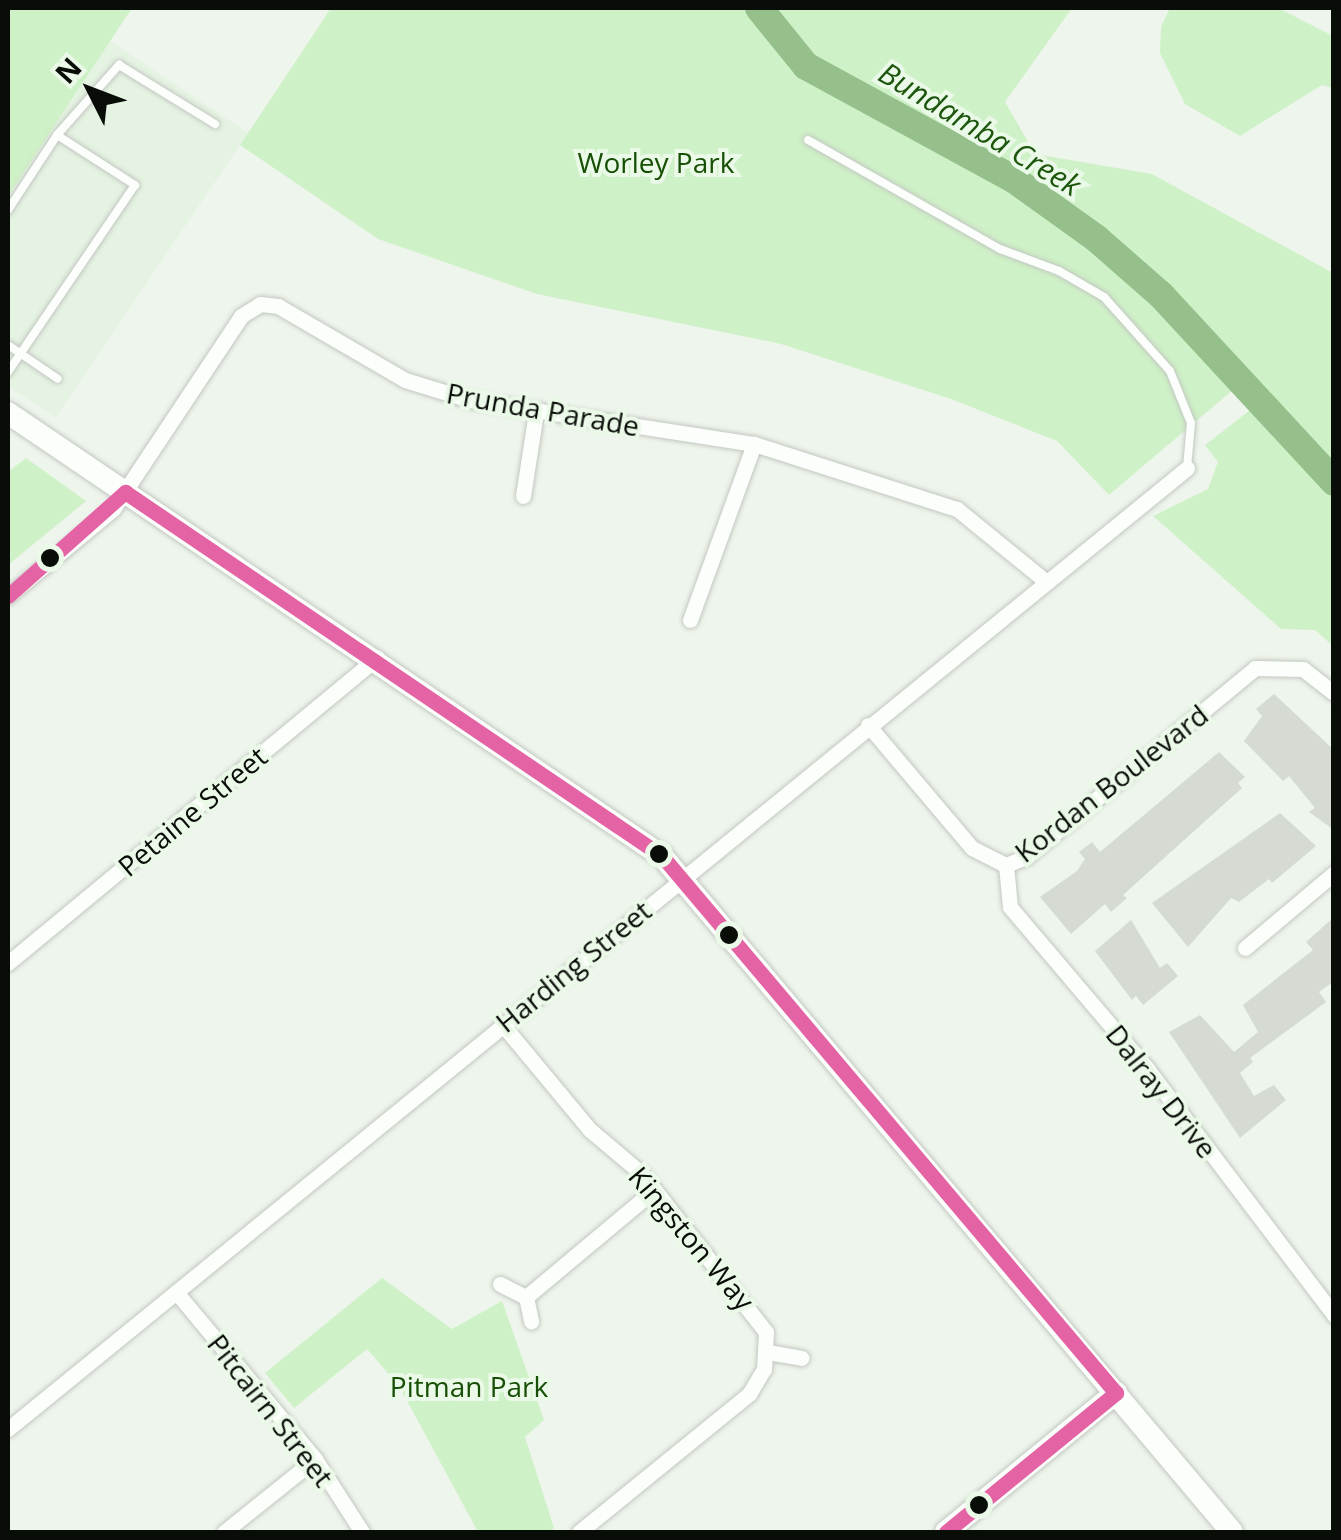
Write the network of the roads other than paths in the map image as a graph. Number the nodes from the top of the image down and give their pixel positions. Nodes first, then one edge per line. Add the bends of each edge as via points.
1 (214, 124) dead end
2 (58, 134) junction
3 (808, 140) dead end
4 (8, 210) edge
5 (8, 345) edge
6 (20, 354) junction
7 (8, 372) edge
8 (58, 379) dead end
9 (536, 412) junction
10 (11, 423) edge
11 (754, 444) junction
12 (1187, 468) joint
13 (125, 492) junction
14 (524, 496) dead end
15 (1044, 580) junction
16 (8, 596) edge
17 (690, 620) dead end
18 (377, 658) junction
19 (1334, 693) edge
20 (868, 726) junction
21 (1006, 865) junction
22 (1334, 873) edge
23 (682, 877) junction
24 (1245, 948) dead end
25 (8, 963) edge
26 (502, 1024) junction
27 (654, 1190) junction
28 (500, 1284) dead end
29 (176, 1292) junction
30 (526, 1297) junction
31 (1334, 1315) edge
32 (531, 1322) dead end
33 (768, 1352) junction
34 (801, 1358) dead end
35 (1116, 1393) junction
36 (8, 1429) edge
37 (315, 1459) junction
38 (224, 1532) edge
39 (362, 1532) edge
40 (580, 1532) edge
41 (946, 1532) edge
42 (1232, 1532) edge

1 - 2 lane via 119,65
2 - 4 lane
2 - 6 lane via 135,186
3 - 12 lane via 1000,250 1059,271 1104,297 1170,371 1190,423
5 - 6 lane
6 - 7 lane
6 - 8 lane
9 - 11 street, Prunda Parade
9 - 13 street, Prunda Parade via 405,380 278,306 260,304 241,316
9 - 14 street
10 - 13 main road
11 - 15 street, Prunda Parade via 957,509
11 - 17 street
12 - 15 street, Harding Street
13 - 16 street via 113,510
13 - 18 main road
15 - 20 street, Harding Street
18 - 23 main road via 620,823
18 - 25 street, Petaine Street
19 - 21 street, Kordan Boulevard via 1303,669 1255,668 1026,857
20 - 21 street, Kordan Boulevard via 972,848
20 - 23 street, Harding Street
21 - 31 street, Dalray Drive via 1010,907 1148,1070
22 - 24 street
23 - 26 street, Harding Street
23 - 35 main road
26 - 27 street, Kingston Way via 590,1130
26 - 29 street, Harding Street
27 - 30 street
27 - 33 street, Kingston Way via 760,1318
28 - 30 street
29 - 36 street, Harding Street
29 - 37 street, Pitcairn Street
30 - 32 street
33 - 34 street
33 - 40 street via 750,1394
35 - 41 main road
35 - 42 main road
37 - 38 street
37 - 39 street, Pitcairn Street

